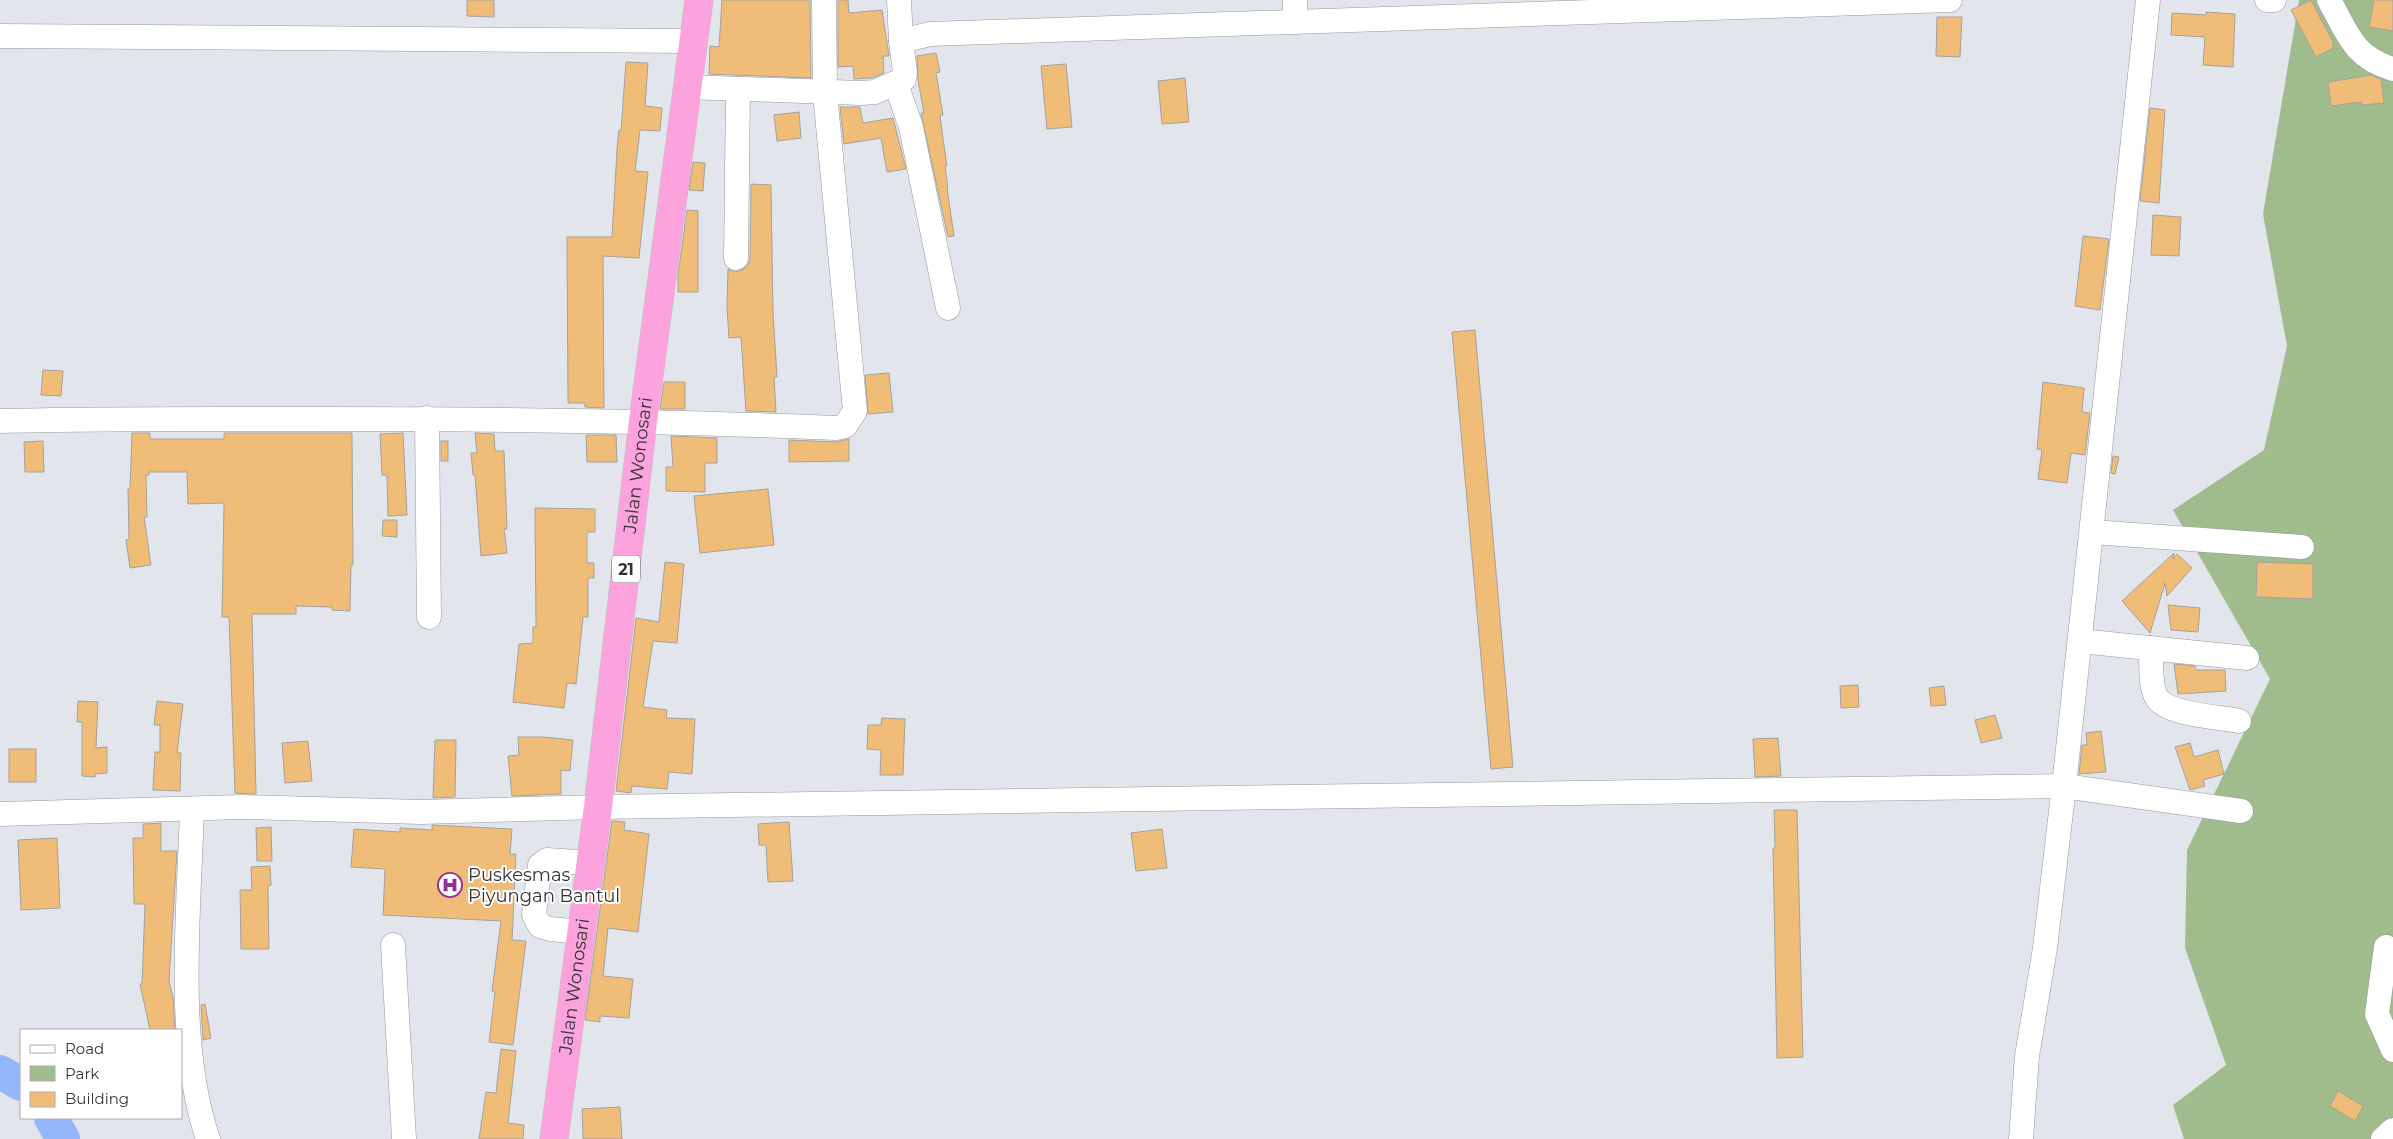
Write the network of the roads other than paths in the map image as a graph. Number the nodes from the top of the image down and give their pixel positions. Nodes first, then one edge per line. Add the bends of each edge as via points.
1 (699, 0) edge
2 (824, 0) edge
3 (899, 0) edge
4 (1950, 0) edge
5 (2148, 0) edge
6 (2267, 0) edge
7 (2274, 0) edge
8 (2329, 0) edge
9 (1295, 11) edge
10 (0, 36) edge
11 (693, 41) junction
12 (901, 41) junction
13 (2393, 69) edge
14 (896, 84) junction
15 (687, 87) junction
16 (738, 89) junction
17 (825, 93) junction
18 (736, 258) dead end
19 (948, 308) dead end
20 (427, 418) junction
21 (0, 421) edge
22 (643, 421) junction
23 (2092, 532) junction
24 (2302, 547) dead end
25 (429, 617) dead end
26 (2080, 641) junction
27 (2151, 648) junction
28 (2247, 658) dead end
29 (2239, 721) dead end
30 (2064, 786) junction
31 (598, 807) junction
32 (192, 809) junction
33 (2241, 811) dead end
34 (0, 814) edge
35 (591, 864) junction
36 (582, 932) junction
37 (393, 945) dead end
38 (2386, 946) dead end
39 (2393, 1050) edge
40 (2393, 1130) edge
41 (208, 1139) edge
42 (404, 1139) edge
43 (554, 1139) edge
44 (2021, 1139) edge
45 (2383, 1139) edge

1 - 11 highway, Jalan Wonosari / 21
2 - 17 street
3 - 12 street
4 - 9 street
5 - 23 street
6 - 7 street
8 - 13 street via 2358,52 2375,64
9 - 12 street via 930,34
10 - 11 street
11 - 15 highway, Jalan Wonosari / 21
12 - 14 street via 905,72 904,79
14 - 17 street via 875,92
14 - 19 street via 911,127
15 - 16 street
15 - 22 highway, Jalan Wonosari / 21
16 - 17 street
16 - 18 street
17 - 22 street via 855,411 845,426 836,428
20 - 21 street
20 - 22 street
20 - 25 street
22 - 31 highway, Jalan Wonosari / 21
23 - 24 street
23 - 26 street
26 - 27 street
26 - 30 street
27 - 28 street
27 - 29 street via 2153,684 2158,699 2172,709
30 - 31 street
30 - 33 street
30 - 44 street via 2045,948 2027,1056
31 - 32 street via 421,812 242,807
31 - 35 highway, Jalan Wonosari / 21
32 - 34 street
32 - 41 street via 187,990 199,1114
35 - 36 highway, Jalan Wonosari / 21
35 - 36 street via 547,860 540,865 538,877 534,915 540,926
36 - 43 highway, Jalan Wonosari / 21
37 - 42 street
38 - 39 street via 2377,1014
40 - 45 street

